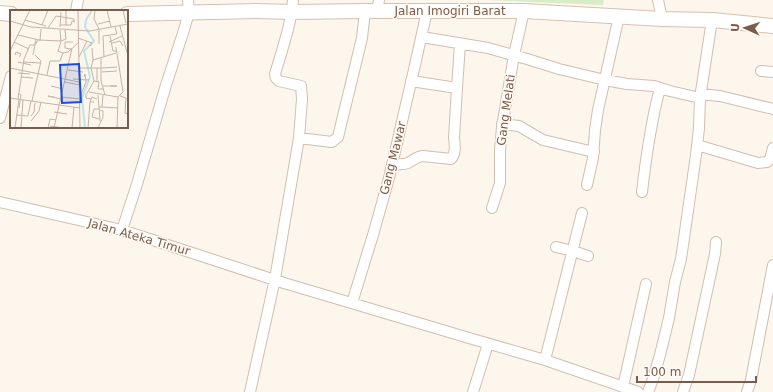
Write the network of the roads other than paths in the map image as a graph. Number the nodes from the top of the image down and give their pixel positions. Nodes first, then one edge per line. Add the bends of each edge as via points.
1 (78, 0) edge
2 (658, 0) edge
3 (188, 6) edge
4 (293, 6) edge
5 (373, 7) edge
6 (76, 10) edge
7 (427, 11) junction
8 (524, 11) junction
9 (128, 14) edge
10 (619, 16) junction
11 (662, 19) junction
12 (712, 20) junction
13 (773, 26) edge
14 (422, 37) junction
15 (460, 44) junction
16 (514, 55) junction
17 (761, 70) dead end
18 (773, 72) edge
19 (10, 80) edge
20 (605, 80) junction
21 (411, 81) junction
22 (456, 88) junction
23 (660, 88) junction
24 (700, 96) junction
25 (773, 109) edge
26 (0, 118) edge
27 (502, 124) junction
28 (299, 138) junction
29 (697, 145) junction
30 (773, 148) edge
31 (594, 152) junction
32 (392, 164) junction
33 (587, 185) dead end
34 (642, 192) dead end
35 (0, 202) edge
36 (492, 208) dead end
37 (582, 213) dead end
38 (122, 230) junction
39 (716, 242) dead end
40 (556, 247) dead end
41 (573, 251) junction
42 (588, 256) dead end
43 (773, 265) edge
44 (275, 280) junction
45 (646, 284) dead end
46 (352, 303) junction
47 (488, 344) junction
48 (545, 360) junction
49 (622, 387) junction
50 (250, 392) edge
51 (473, 392) edge
52 (638, 392) edge
53 (648, 392) edge
54 (683, 392) edge
55 (747, 392) edge

1 - 6 street
2 - 11 street
3 - 4 main road, Jalan Imogiri Barat via 256,11
3 - 9 main road, Jalan Imogiri Barat
3 - 38 street via 184,30
4 - 5 main road, Jalan Imogiri Barat
4 - 28 street via 275,74 279,80 301,86
5 - 7 main road, Jalan Imogiri Barat
5 - 28 street via 362,38 338,136 332,142
7 - 8 main road, Jalan Imogiri Barat
7 - 14 street, Gang Mawar
8 - 10 main road, Jalan Imogiri Barat
8 - 16 street, Gang Melati
10 - 11 main road, Jalan Imogiri Barat
10 - 20 street
11 - 12 main road, Jalan Imogiri Barat
12 - 13 main road, Jalan Imogiri Barat
12 - 24 street
14 - 15 street
14 - 21 street, Gang Mawar
15 - 16 street
15 - 22 street
16 - 20 street
16 - 27 street, Gang Melati
17 - 18 street
19 - 26 street
20 - 23 street
20 - 31 street via 598,110
21 - 22 street
21 - 32 street, Gang Mawar
22 - 32 street via 455,152 452,159 423,156 406,164
23 - 24 street
23 - 34 street via 646,156
24 - 25 street via 720,96
24 - 29 street
27 - 31 street via 519,126 543,140
27 - 36 street, Gang Melati via 501,178
28 - 44 street
29 - 30 street via 758,163 768,162
29 - 53 street via 681,259 660,354
31 - 33 street
32 - 46 street, Gang Mawar
35 - 38 street, Jalan Ateka Timur
37 - 41 street
38 - 44 street, Jalan Ateka Timur
39 - 54 street via 689,375
40 - 41 street
41 - 42 street
41 - 48 street
43 - 55 street
44 - 46 street, Jalan Ateka Timur
44 - 50 street
45 - 49 street
46 - 47 street, Jalan Ateka Timur
47 - 48 street, Jalan Ateka Timur
47 - 51 street
48 - 49 street, Jalan Ateka Timur
49 - 52 street, Jalan Ateka Timur

